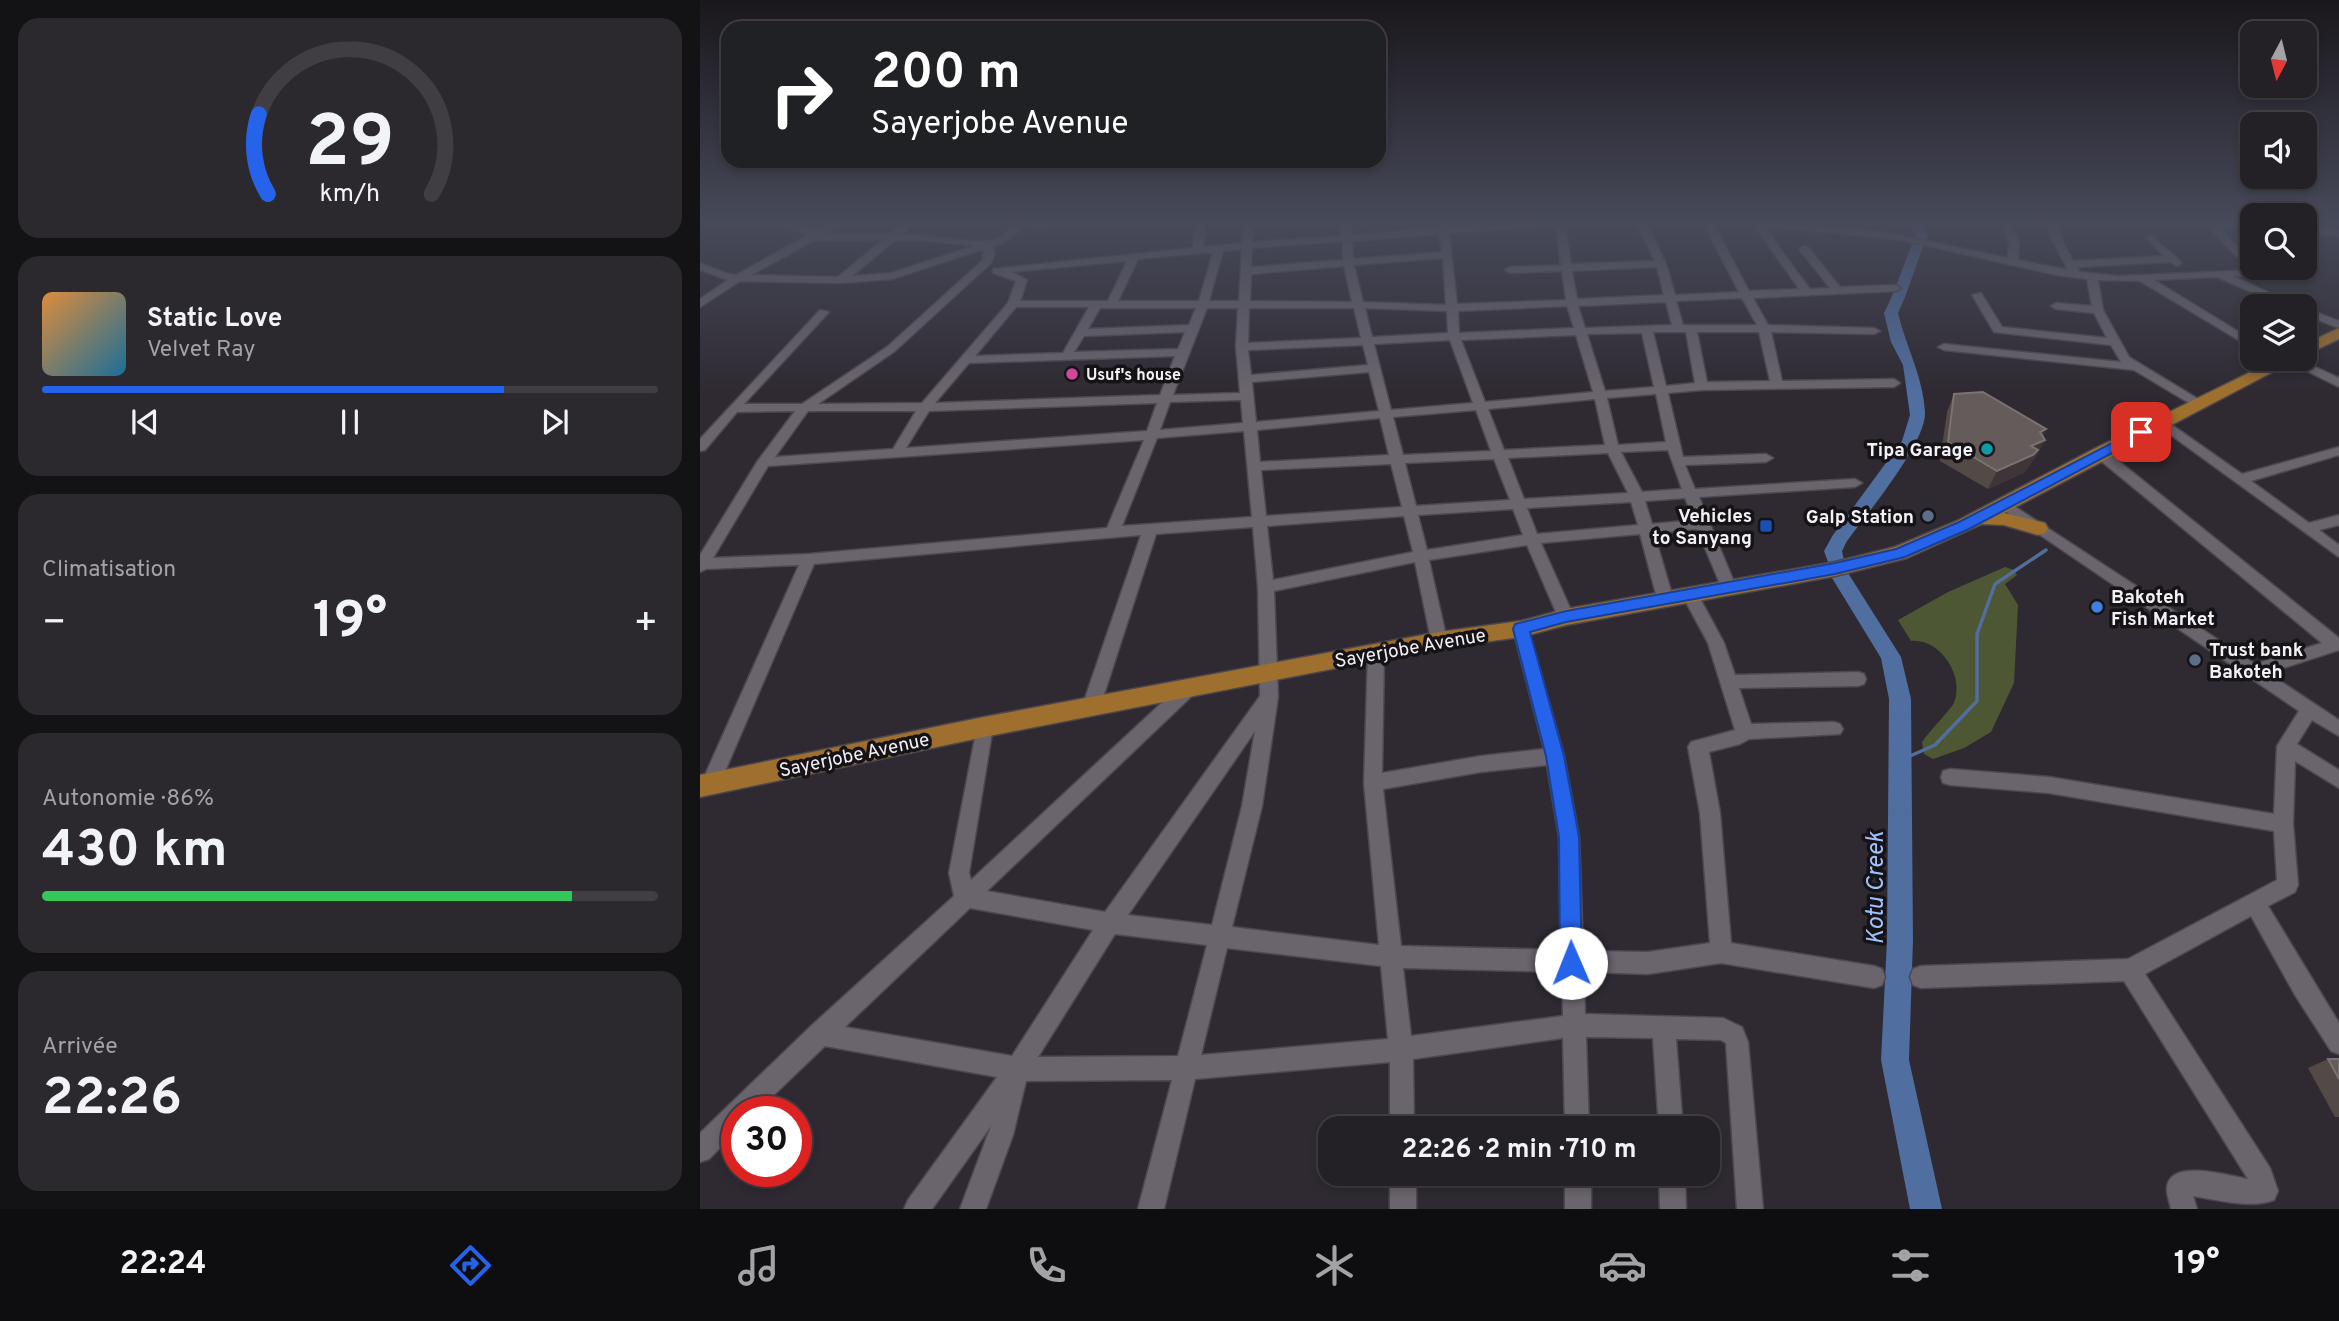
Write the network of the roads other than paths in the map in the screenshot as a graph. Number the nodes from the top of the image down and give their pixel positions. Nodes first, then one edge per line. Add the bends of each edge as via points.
1 (733, 277) edge
2 (844, 277) edge
3 (874, 277) edge
4 (970, 277) edge
5 (1016, 277) edge
6 (1124, 277) edge
7 (1211, 277) edge
8 (1245, 277) edge
9 (1352, 277) edge
10 (1449, 277) edge
11 (1569, 277) edge
12 (1665, 277) edge
13 (1737, 277) edge
14 (1796, 277) edge
15 (1827, 277) edge
16 (2092, 277) edge
17 (2103, 277) edge
18 (2159, 277) edge
19 (2228, 277) edge
20 (737, 278) junction
21 (2144, 279) junction
22 (841, 280) junction
23 (1896, 288) dead end
24 (1837, 290) junction
25 (1806, 291) junction
26 (1747, 294) junction
27 (2266, 294) edge
28 (1977, 295) dead end
29 (1672, 298) junction
30 (1097, 303) junction
31 (1112, 303) junction
32 (1572, 303) junction
33 (700, 304) edge
34 (1013, 304) junction
35 (1203, 305) junction
36 (1244, 305) junction
37 (1359, 305) junction
38 (2056, 306) dead end
39 (1451, 308) junction
40 (2098, 310) junction
41 (824, 312) dead end
42 (2317, 318) edge
43 (1764, 327) junction
44 (1192, 328) junction
45 (1685, 328) junction
46 (1582, 329) junction
47 (1647, 329) junction
48 (1874, 331) dead end
49 (2339, 331) edge
50 (1080, 332) junction
51 (2013, 334) junction
52 (1454, 336) junction
53 (2240, 338) edge
54 (1368, 342) junction
55 (2114, 342) junction
56 (2317, 344) edge
57 (1242, 347) junction
58 (1944, 347) dead end
59 (1181, 352) junction
60 (2021, 355) junction
61 (1066, 357) junction
62 (966, 360) junction
63 (2134, 367) junction
64 (1375, 368) junction
65 (2263, 371) edge
66 (2310, 371) edge
67 (1245, 379) junction
68 (1894, 383) dead end
69 (2339, 383) edge
70 (1777, 384) junction
71 (1703, 386) junction
72 (1661, 391) junction
73 (1247, 396) junction
74 (1601, 397) junction
75 (1165, 398) junction
76 (2199, 405) junction
77 (925, 407) junction
78 (1481, 407) junction
79 (733, 408) junction
80 (804, 408) junction
81 (1386, 413) junction
82 (2162, 422) junction
83 (1250, 427) junction
84 (1152, 435) junction
85 (1672, 446) junction
86 (700, 447) edge
87 (1612, 448) junction
88 (2339, 451) edge
89 (2100, 453) junction
90 (896, 454) junction
91 (1499, 455) junction
92 (1766, 457) dead end
93 (1395, 459) junction
94 (1677, 461) junction
95 (764, 462) junction
96 (1255, 466) junction
97 (2241, 479) junction
98 (1855, 482) dead end
99 (2025, 493) junction
100 (1690, 494) junction
101 (1637, 496) junction
102 (1519, 505) junction
103 (2003, 505) junction
104 (1408, 511) junction
105 (1978, 518) junction
106 (2339, 520) edge
107 (1261, 523) junction
108 (1702, 524) junction
109 (2033, 525) junction
110 (1648, 528) junction
111 (2307, 528) junction
112 (1150, 531) junction
113 (1112, 532) junction
114 (1532, 539) junction
115 (2339, 551) edge
116 (1421, 556) junction
117 (809, 559) junction
118 (701, 565) edge
119 (1266, 587) junction
120 (1728, 587) junction
121 (1689, 593) junction
122 (1665, 598) junction
123 (1566, 617) junction
124 (1521, 629) junction
125 (1439, 640) junction
126 (2337, 644) edge
127 (1376, 653) junction
128 (2252, 672) junction
129 (1268, 673) junction
130 (1858, 679) dead end
131 (1728, 682) junction
132 (1189, 688) junction
133 (1269, 697) junction
134 (1091, 707) junction
135 (2309, 710) junction
136 (984, 727) junction
137 (1834, 729) dead end
138 (2339, 729) edge
139 (1745, 732) junction
140 (2286, 746) junction
141 (1555, 756) junction
142 (1950, 778) dead end
143 (2339, 780) edge
144 (1373, 783) junction
145 (705, 785) edge
146 (2283, 824) junction
147 (964, 897) junction
148 (2255, 903) junction
149 (1110, 923) junction
150 (1219, 936) junction
151 (1721, 952) junction
152 (1392, 957) junction
153 (1571, 963) junction
154 (2130, 970) junction
155 (1874, 977) dead end
156 (1921, 977) dead end
157 (1576, 1025) junction
158 (1664, 1026) junction
159 (819, 1034) junction
160 (2339, 1043) edge
161 (1401, 1049) junction
162 (1186, 1068) junction
163 (1017, 1069) junction
164 (755, 1096) edge
165 (1402, 1116) edge
166 (1577, 1116) edge
167 (1670, 1116) edge
168 (721, 1130) edge
169 (700, 1150) edge
170 (1403, 1186) edge
171 (1578, 1186) edge
172 (1672, 1186) edge
173 (917, 1209) edge
174 (973, 1209) edge
175 (1151, 1209) edge
176 (1403, 1209) edge
177 (1578, 1209) edge
178 (1673, 1209) edge
179 (1750, 1209) edge
180 (2184, 1209) edge

1 - 20 street
2 - 22 street
3 - 22 street
4 - 80 street via 891,349
5 - 34 street via 1023,280
6 - 31 street
7 - 35 street
8 - 36 street
9 - 37 street
10 - 39 street
11 - 32 street
12 - 29 street
13 - 26 street
14 - 25 street
15 - 24 street
16 - 40 street
17 - 21 street
18 - 21 street
19 - 27 street
20 - 22 street
20 - 33 street
21 - 53 street
23 - 24 street
24 - 25 street
25 - 26 street
26 - 29 street
26 - 43 street
28 - 51 street via 1998,330
29 - 32 street
29 - 45 street
30 - 31 street
30 - 34 street
30 - 50 street
31 - 35 street
32 - 39 street
32 - 46 street
34 - 62 street
35 - 36 street
35 - 44 street
36 - 37 street
36 - 57 street
37 - 39 street
37 - 54 street
38 - 40 street
39 - 52 street
40 - 55 street
41 - 79 street
42 - 49 street
43 - 45 street
43 - 48 street
43 - 70 street
44 - 50 street
44 - 59 street
45 - 47 street
45 - 71 street
46 - 47 street
46 - 52 street
46 - 74 street
47 - 72 street
49 - 56 main road
50 - 61 street
51 - 55 street
51 - 60 street
52 - 54 street
52 - 78 street
54 - 57 street
54 - 64 street
55 - 63 street
57 - 67 street
58 - 60 street
59 - 61 street
59 - 75 street
60 - 63 street
61 - 62 street
62 - 77 street
63 - 76 street
64 - 67 street
64 - 81 street
65 - 76 main road, Sayerjobe Avenue
66 - 69 street
67 - 73 street
68 - 70 street
70 - 71 street
71 - 72 street
72 - 74 street
72 - 85 street
73 - 75 street
73 - 83 street
74 - 78 street
74 - 87 street
75 - 77 street
75 - 84 street
76 - 82 main road, Sayerjobe Avenue
77 - 80 street
77 - 90 street
78 - 81 street
78 - 91 street
79 - 80 street
79 - 86 street
80 - 95 street
81 - 83 street
81 - 93 street
82 - 89 main road, Sayerjobe Avenue
82 - 97 street
83 - 84 street
83 - 96 street
84 - 90 street
84 - 113 street
85 - 87 street
85 - 94 street
87 - 91 street
87 - 101 street
88 - 97 street
89 - 99 main road, Sayerjobe Avenue
89 - 126 street
90 - 95 street
91 - 93 street
91 - 102 street
92 - 94 street
93 - 96 street
93 - 104 street
94 - 100 street
95 - 118 street
96 - 107 street
97 - 111 street
98 - 100 street
99 - 103 main road, Sayerjobe Avenue
99 - 109 main road via 2023,508
100 - 101 street
100 - 108 street
101 - 102 street
101 - 110 street
102 - 104 street
102 - 114 street
103 - 105 main road, Sayerjobe Avenue
103 - 109 street
104 - 107 street
104 - 116 street
105 - 109 main road
105 - 120 main road, Sayerjobe Avenue via 1900,553
106 - 111 street
107 - 112 street
107 - 119 street
108 - 110 street
108 - 120 street
109 - 128 street
110 - 114 street
110 - 122 street
111 - 115 street
112 - 113 street
112 - 134 street
113 - 117 street
114 - 116 street
114 - 123 street
116 - 119 street
116 - 125 street
117 - 118 street
117 - 145 street
119 - 129 street
120 - 121 main road, Sayerjobe Avenue
121 - 122 main road, Sayerjobe Avenue
121 - 131 street via 1716,643
122 - 123 main road, Sayerjobe Avenue
123 - 124 main road, Sayerjobe Avenue
124 - 125 main road, Sayerjobe Avenue
124 - 141 street
125 - 127 main road, Sayerjobe Avenue
126 - 128 street
127 - 129 main road, Sayerjobe Avenue
127 - 144 street
128 - 135 street
129 - 132 main road, Sayerjobe Avenue
129 - 133 street
130 - 131 street
131 - 139 street
132 - 134 main road, Sayerjobe Avenue
132 - 147 street
133 - 149 street
133 - 150 street via 1252,806
134 - 136 main road, Sayerjobe Avenue
135 - 138 street
135 - 140 street
136 - 145 main road, Sayerjobe Avenue
136 - 147 street via 959,873
137 - 139 street
139 - 151 street via 1696,747 1710,813
140 - 143 street
140 - 146 street
141 - 144 street
141 - 153 street via 1569,837
142 - 146 street via 2049,785
144 - 152 street
146 - 148 street via 2288,885
147 - 149 street
147 - 159 street
148 - 154 street
148 - 160 street
149 - 150 street
149 - 163 street
150 - 152 street
150 - 162 street
151 - 153 street via 1648,963
151 - 155 street
152 - 153 street
152 - 161 street
153 - 157 street
154 - 156 street
154 - 180 street via 2261,1177 2265,1191 2187,1182 2179,1188
157 - 158 street
157 - 161 street
157 - 166 street
158 - 167 street
158 - 179 street via 1723,1029 1734,1035
159 - 163 street
159 - 164 street
161 - 162 street
161 - 165 street
162 - 163 street
162 - 175 street
163 - 173 street
163 - 174 street via 1001,1135
168 - 169 street
170 - 176 street
171 - 177 street
172 - 178 street

